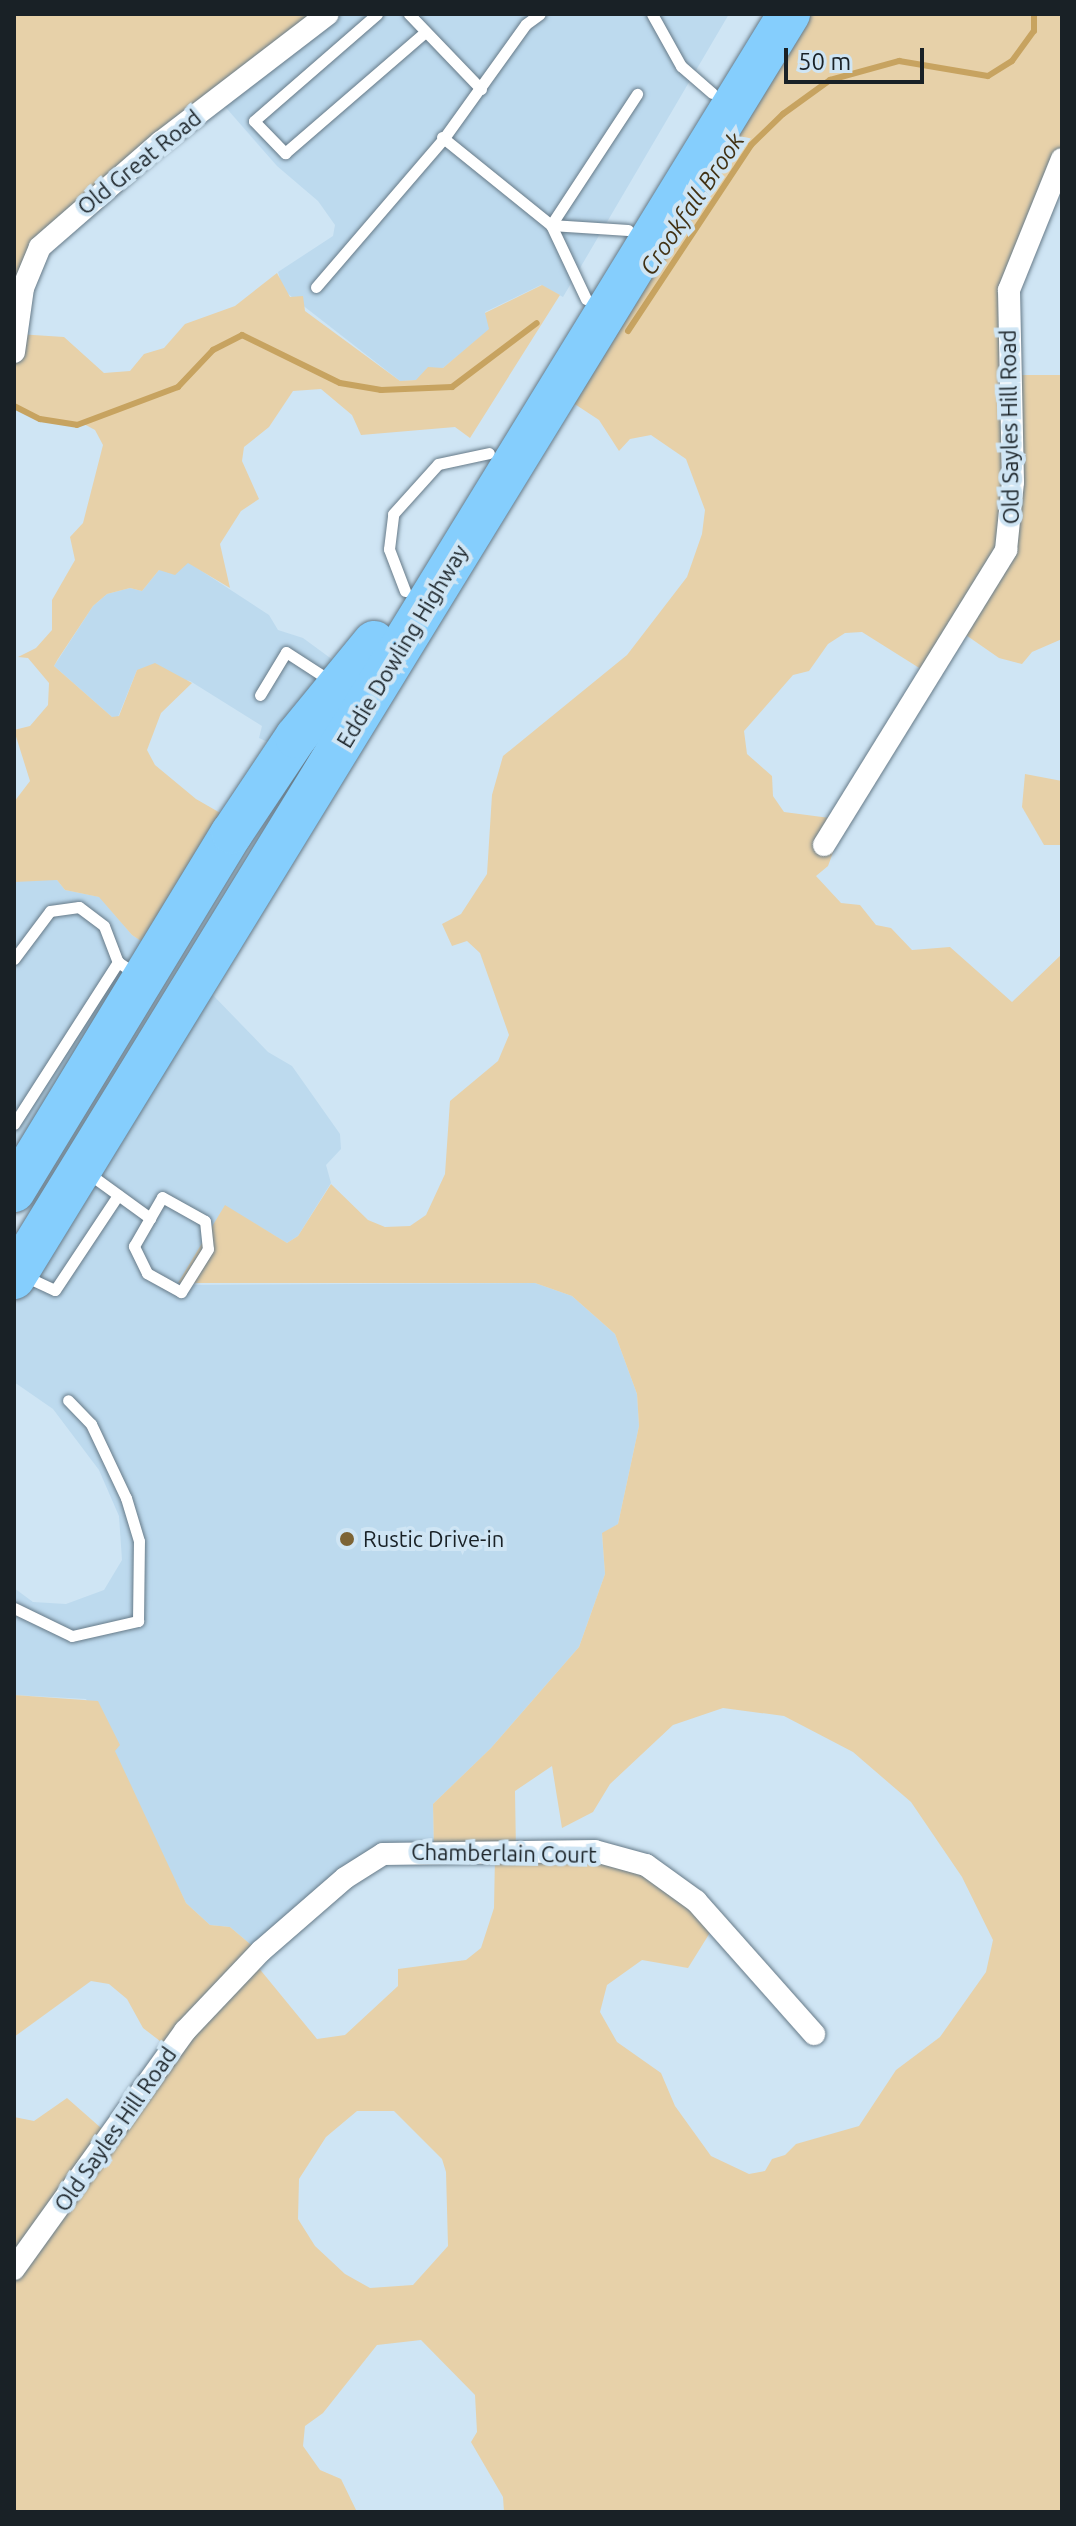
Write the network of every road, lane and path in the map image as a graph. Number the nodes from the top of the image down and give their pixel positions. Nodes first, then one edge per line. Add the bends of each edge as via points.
1 (328, 14) edge
2 (377, 14) edge
3 (409, 14) edge
4 (540, 14) edge
5 (652, 14) edge
6 (761, 14) edge
7 (789, 14) edge
8 (425, 32) junction
9 (481, 89) junction
10 (712, 93) junction
11 (637, 94) dead end
12 (443, 138) junction
13 (1062, 159) edge
14 (551, 225) junction
15 (628, 230) junction
16 (316, 287) dead end
17 (586, 299) junction
18 (14, 352) edge
19 (374, 642) junction
20 (338, 686) junction
21 (260, 695) dead end
22 (824, 845) dead end
23 (14, 959) edge
24 (131, 971) junction
25 (14, 1124) edge
26 (90, 1158) junction
27 (16, 1184) edge
28 (118, 1195) junction
29 (150, 1218) junction
30 (14, 1227) edge
31 (20, 1288) edge
32 (68, 1400) dead end
33 (14, 1608) edge
34 (364, 1863) joint
35 (814, 2034) dead end
36 (14, 2269) edge

1 - 18 street, Old Great Road via 161,142 40,247 23,288
2 - 8 lane via 254,121 285,153
3 - 8 lane
4 - 9 lane via 526,24
5 - 10 lane via 681,66
6 - 10 highway, Eddie Dowling Highway
7 - 26 highway, Eddie Dowling Highway
8 - 9 lane
9 - 12 lane
10 - 15 highway, Eddie Dowling Highway
11 - 14 lane
12 - 14 lane
12 - 16 lane
13 - 22 street, Old Sayles Hill Road via 1009,290 1013,482 1006,550
14 - 15 lane
14 - 17 lane
15 - 17 highway, Eddie Dowling Highway
17 - 19 highway, Eddie Dowling Highway
19 - 20 highway
19 - 30 highway, Eddie Dowling Highway
20 - 21 lane via 286,652
20 - 24 highway
23 - 24 lane via 50,911 79,907 104,926
24 - 25 lane
24 - 27 highway
26 - 28 lane
26 - 31 highway, Eddie Dowling Highway
28 - 29 lane
28 - 31 lane via 55,1290
29 - 29 lane via 162,1197 205,1221 208,1249 181,1292 147,1273 134,1246
32 - 33 lane via 91,1424 126,1498 139,1541 138,1621 72,1636
34 - 35 street, Chamberlain Court via 405,1851 595,1851 646,1865 696,1901
34 - 36 street, Old Sayles Hill Road via 261,1951 185,2031

